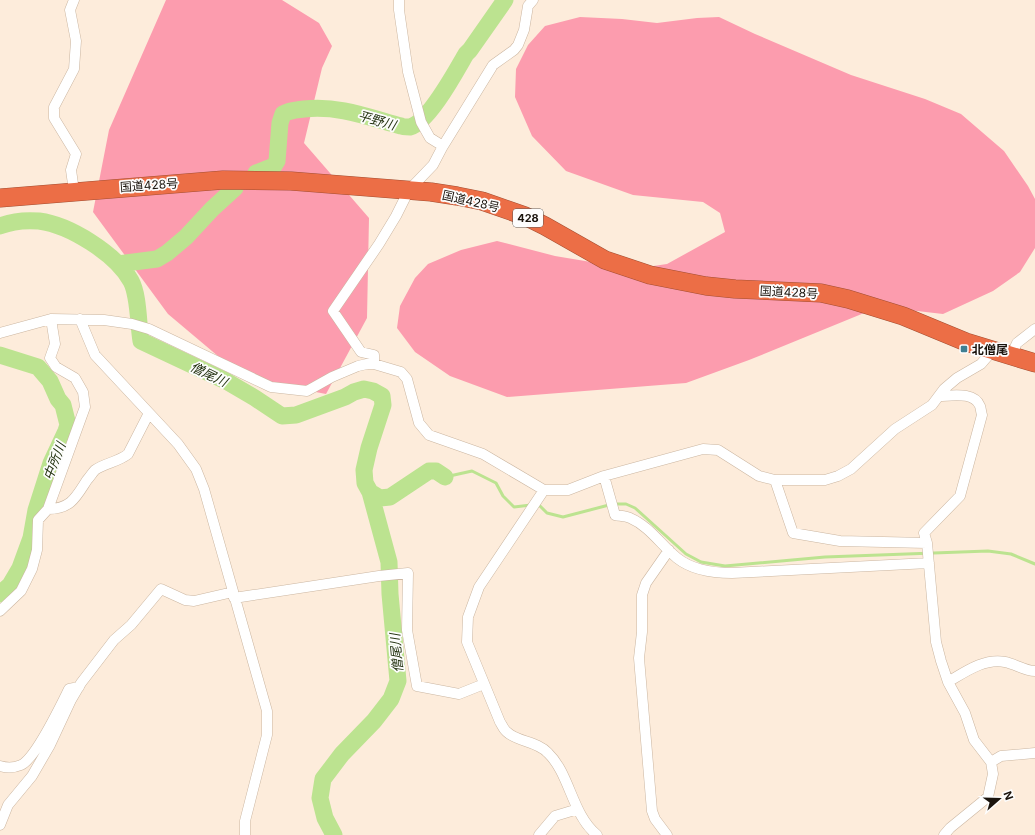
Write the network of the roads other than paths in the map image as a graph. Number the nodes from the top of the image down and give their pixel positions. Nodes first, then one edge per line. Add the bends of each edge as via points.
1 (74, 0) edge
2 (399, 0) edge
3 (533, 0) edge
4 (444, 146) junction
5 (409, 190) junction
6 (74, 191) junction
7 (0, 198) edge
8 (51, 319) junction
9 (80, 319) junction
10 (1035, 329) edge
11 (0, 333) edge
12 (993, 350) junction
13 (1011, 356) junction
14 (1035, 363) edge
15 (374, 364) junction
16 (939, 396) junction
17 (149, 413) junction
18 (604, 476) junction
19 (776, 480) junction
20 (544, 490) junction
21 (48, 508) junction
22 (927, 543) junction
23 (669, 550) junction
24 (929, 563) junction
25 (233, 595) junction
26 (0, 611) edge
27 (1035, 670) edge
28 (948, 682) junction
29 (484, 684) junction
30 (79, 687) junction
31 (1035, 753) edge
32 (991, 762) junction
33 (0, 767) edge
34 (578, 809) junction
35 (0, 825) edge
36 (245, 835) edge
37 (539, 835) edge
38 (597, 835) edge
39 (668, 835) edge
40 (944, 835) edge

1 - 6 street via 70,10 76,41 74,69 54,107 54,118 76,154 71,170
2 - 4 street via 408,72 421,122 430,138
3 - 4 street via 528,6 524,30 518,45 493,65
4 - 5 street via 433,165
5 - 6 highway, 国道428号 / 428 via 291,181 223,180
5 - 12 highway, 国道428号 / 428 via 464,197 504,208 545,226 605,260 650,275 706,286 821,293 902,316
5 - 15 street via 379,244 333,311 361,352 374,355
6 - 7 highway, 国道428号 / 428
8 - 9 street
8 - 11 street
8 - 21 street via 55,344 50,358 56,367 75,378 83,392 85,407
9 - 15 street via 132,324 149,329 271,388 307,391 358,366
9 - 17 street via 95,355
10 - 13 street via 1017,343
12 - 13 highway, 国道428号 / 428
12 - 16 street via 981,364 957,378
13 - 14 highway, 国道428号 / 428
15 - 20 street via 401,372 408,379 419,423 429,435 483,454
16 - 19 street via 932,405 895,429 851,469 838,476 826,480
16 - 22 street via 964,395 975,399 980,405 982,415 960,496 924,533
17 - 21 street via 128,454 93,472 73,501 66,506
17 - 25 street via 178,444 196,469 204,489
18 - 19 street via 703,449 718,450 759,476
18 - 20 street via 568,490
18 - 23 street via 615,515 630,518 642,525
19 - 22 street via 793,533 840,541
20 - 29 street via 479,588 468,617 467,642
21 - 26 street via 38,520 37,550 32,569 21,591
22 - 24 street
23 - 24 street via 678,559 698,569 715,573
23 - 39 street via 646,583 642,595 639,658 652,812
24 - 28 street via 936,642
25 - 29 street via 408,573 407,630 417,686 459,694
25 - 30 street via 194,601 185,600 161,589 131,626 114,640
25 - 36 street via 267,711 268,735 245,821
27 - 28 street via 1022,669 1006,662 992,662 977,666
28 - 32 street via 965,713 974,740
29 - 34 street via 507,732 540,746 556,762
30 - 33 street via 69,689 32,755 22,765
30 - 35 street via 50,745 32,776 8,805
31 - 32 street via 1002,756
32 - 40 street via 993,774 988,797
34 - 37 street via 555,816
34 - 38 street

